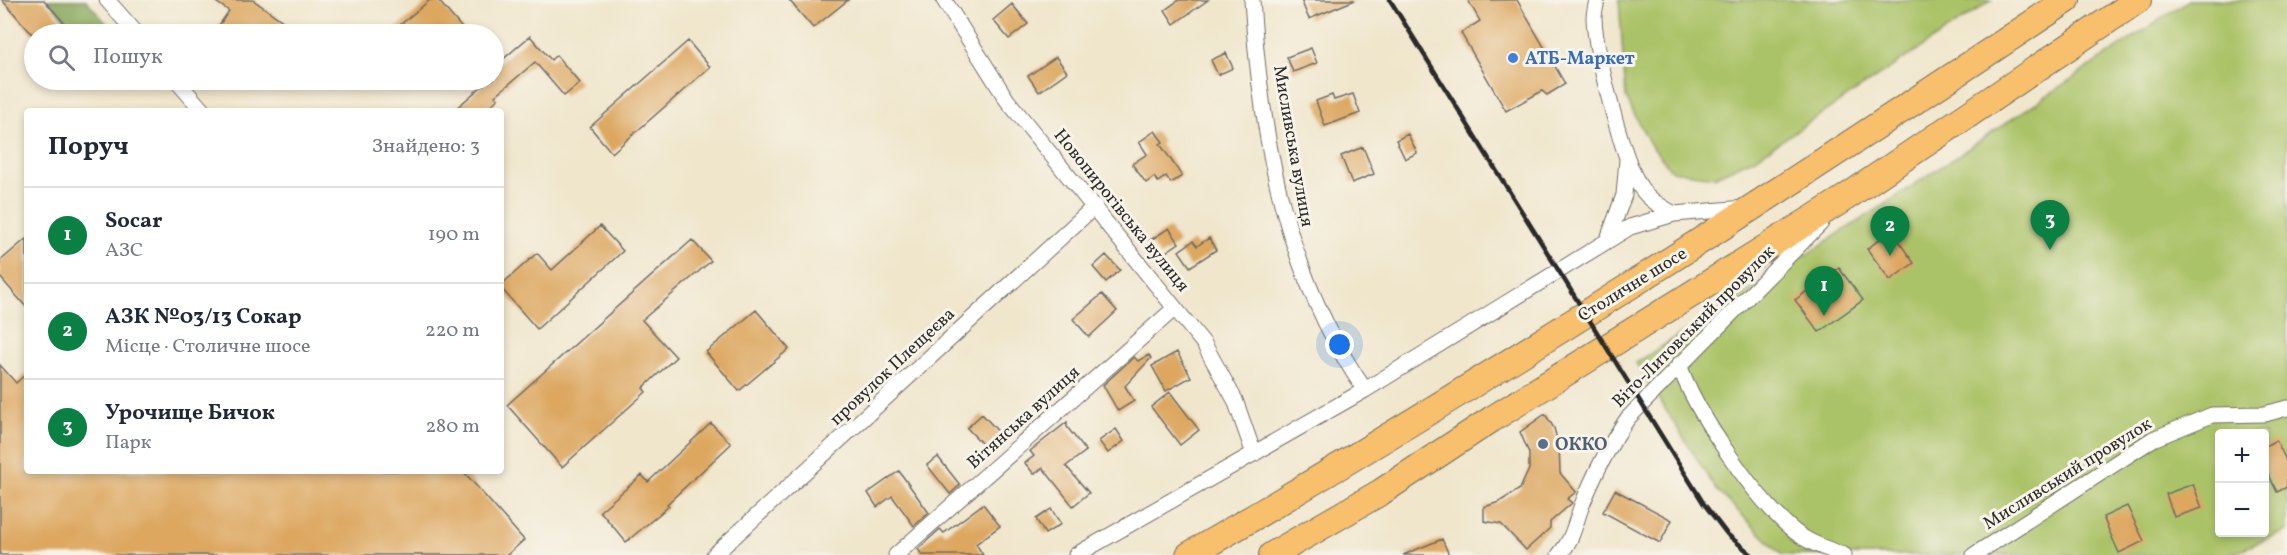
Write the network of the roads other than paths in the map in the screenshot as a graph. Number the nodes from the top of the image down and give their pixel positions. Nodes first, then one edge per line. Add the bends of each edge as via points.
1 (107, 0) edge
2 (944, 0) edge
3 (1252, 0) edge
4 (1597, 0) edge
5 (2067, 0) edge
6 (2138, 0) edge
7 (128, 24) edge
8 (185, 90) edge
9 (201, 108) edge
10 (1627, 157) junction
11 (1842, 200) junction
12 (1095, 206) junction
13 (1754, 207) junction
14 (1674, 214) junction
15 (1608, 239) junction
16 (1175, 308) junction
17 (1678, 364) junction
18 (1365, 390) junction
19 (2287, 408) edge
20 (1254, 454) junction
21 (714, 555) edge
22 (896, 555) edge
23 (1076, 555) edge
24 (1190, 555) edge
25 (1272, 555) edge
26 (1559, 555) edge
27 (1845, 555) edge
28 (1974, 555) edge

1 - 7 street
2 - 12 street, Новопирогівська вулиця via 1007,100
3 - 18 street, Мисливська вулиця via 1283,217 1306,282
4 - 10 street via 1594,18 1604,77
5 - 13 highway, Столичне шосе
6 - 11 highway
8 - 9 street
10 - 14 street via 1641,189
10 - 15 street via 1624,195
11 - 17 street, Віто-Литовський провулок
11 - 25 highway via 1381,492
12 - 16 street, Новопирогівська вулиця
12 - 21 street, провулок Плещеєва
13 - 14 street
13 - 24 highway, Столичне шосе via 1360,456
14 - 15 street via 1630,227
15 - 18 street
16 - 20 street, Новопирогівська вулиця via 1221,371
16 - 22 street, Вітянська вулиця
17 - 26 street, Віто-Литовський провулок via 1612,441 1582,506 1574,534
17 - 27 street via 1704,418 1766,501 1795,531 1822,548
18 - 20 street
19 - 28 street, Мисливський провулок via 2265,414 2212,415 2153,440
20 - 23 street

